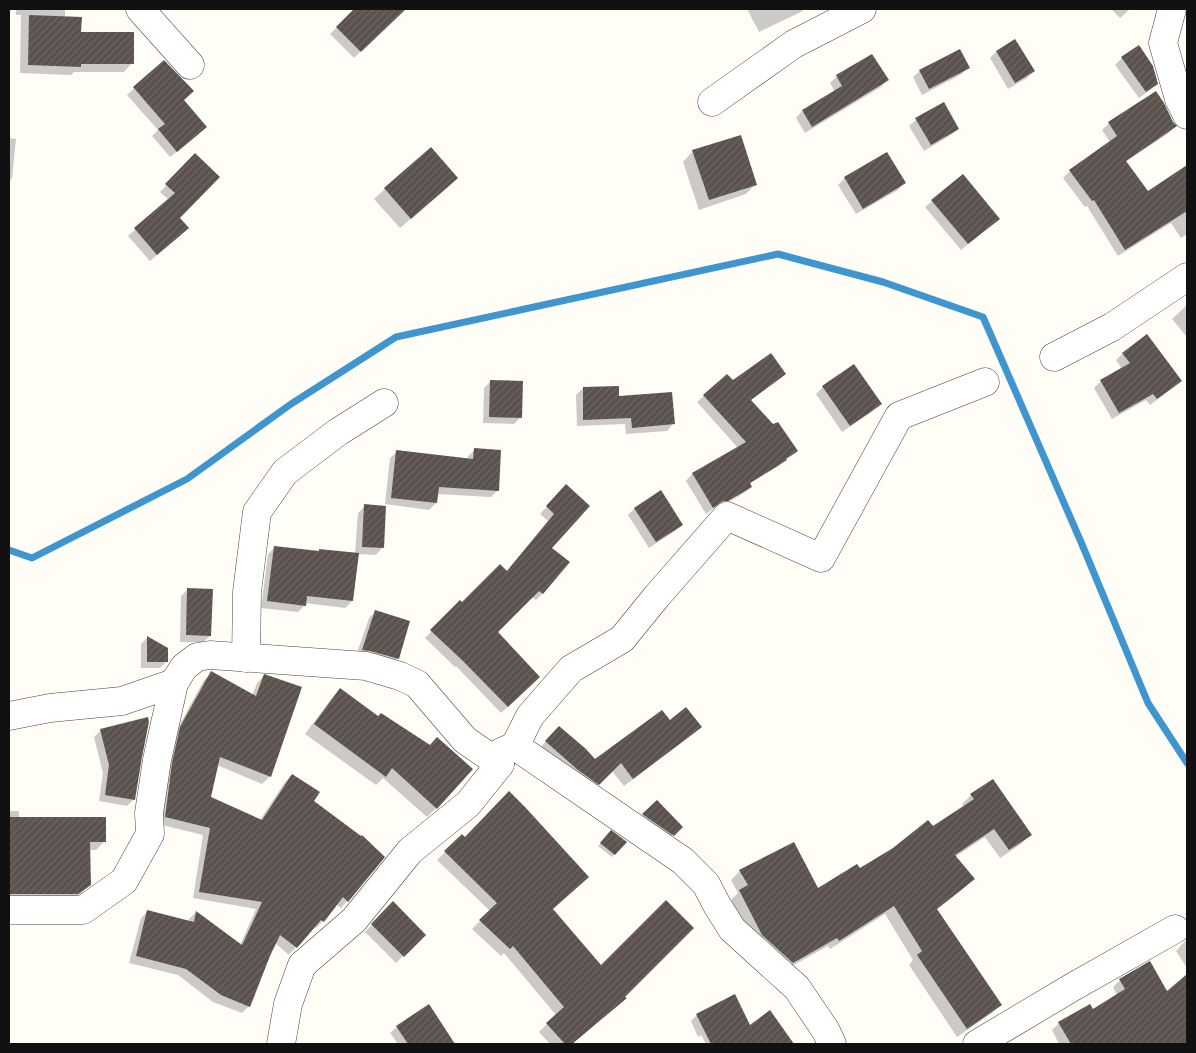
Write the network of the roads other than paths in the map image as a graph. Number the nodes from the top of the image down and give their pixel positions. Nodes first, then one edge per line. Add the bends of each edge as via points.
1 (140, 9) edge
2 (862, 9) edge
3 (1172, 9) edge
4 (190, 65) dead end
5 (712, 102) dead end
6 (1187, 115) edge
7 (1187, 277) edge
8 (1054, 357) dead end
9 (985, 382) dead end
10 (384, 403) dead end
11 (246, 658) junction
12 (174, 683) junction
13 (9, 716) edge
14 (507, 755) junction
15 (9, 910) edge
16 (1175, 929) dead end
17 (281, 1044) edge
18 (832, 1044) edge
19 (977, 1044) edge

1 - 4 street
2 - 5 street via 794,44
3 - 6 street via 1163,43 1179,99
7 - 8 street via 1112,327
9 - 14 street via 899,416 821,558 727,516 622,639 571,669 530,716
10 - 11 street via 338,432 285,472 257,512 247,592
11 - 12 street via 210,654 197,657
11 - 14 street via 366,666 400,676 416,684 465,740
12 - 13 street via 122,702 50,708
12 - 15 street via 157,760 149,813 150,834 124,881 83,910
14 - 17 street via 468,804 410,851 354,920 302,964 288,1004
14 - 18 street via 683,861 706,884 732,929 797,988
16 - 19 street

